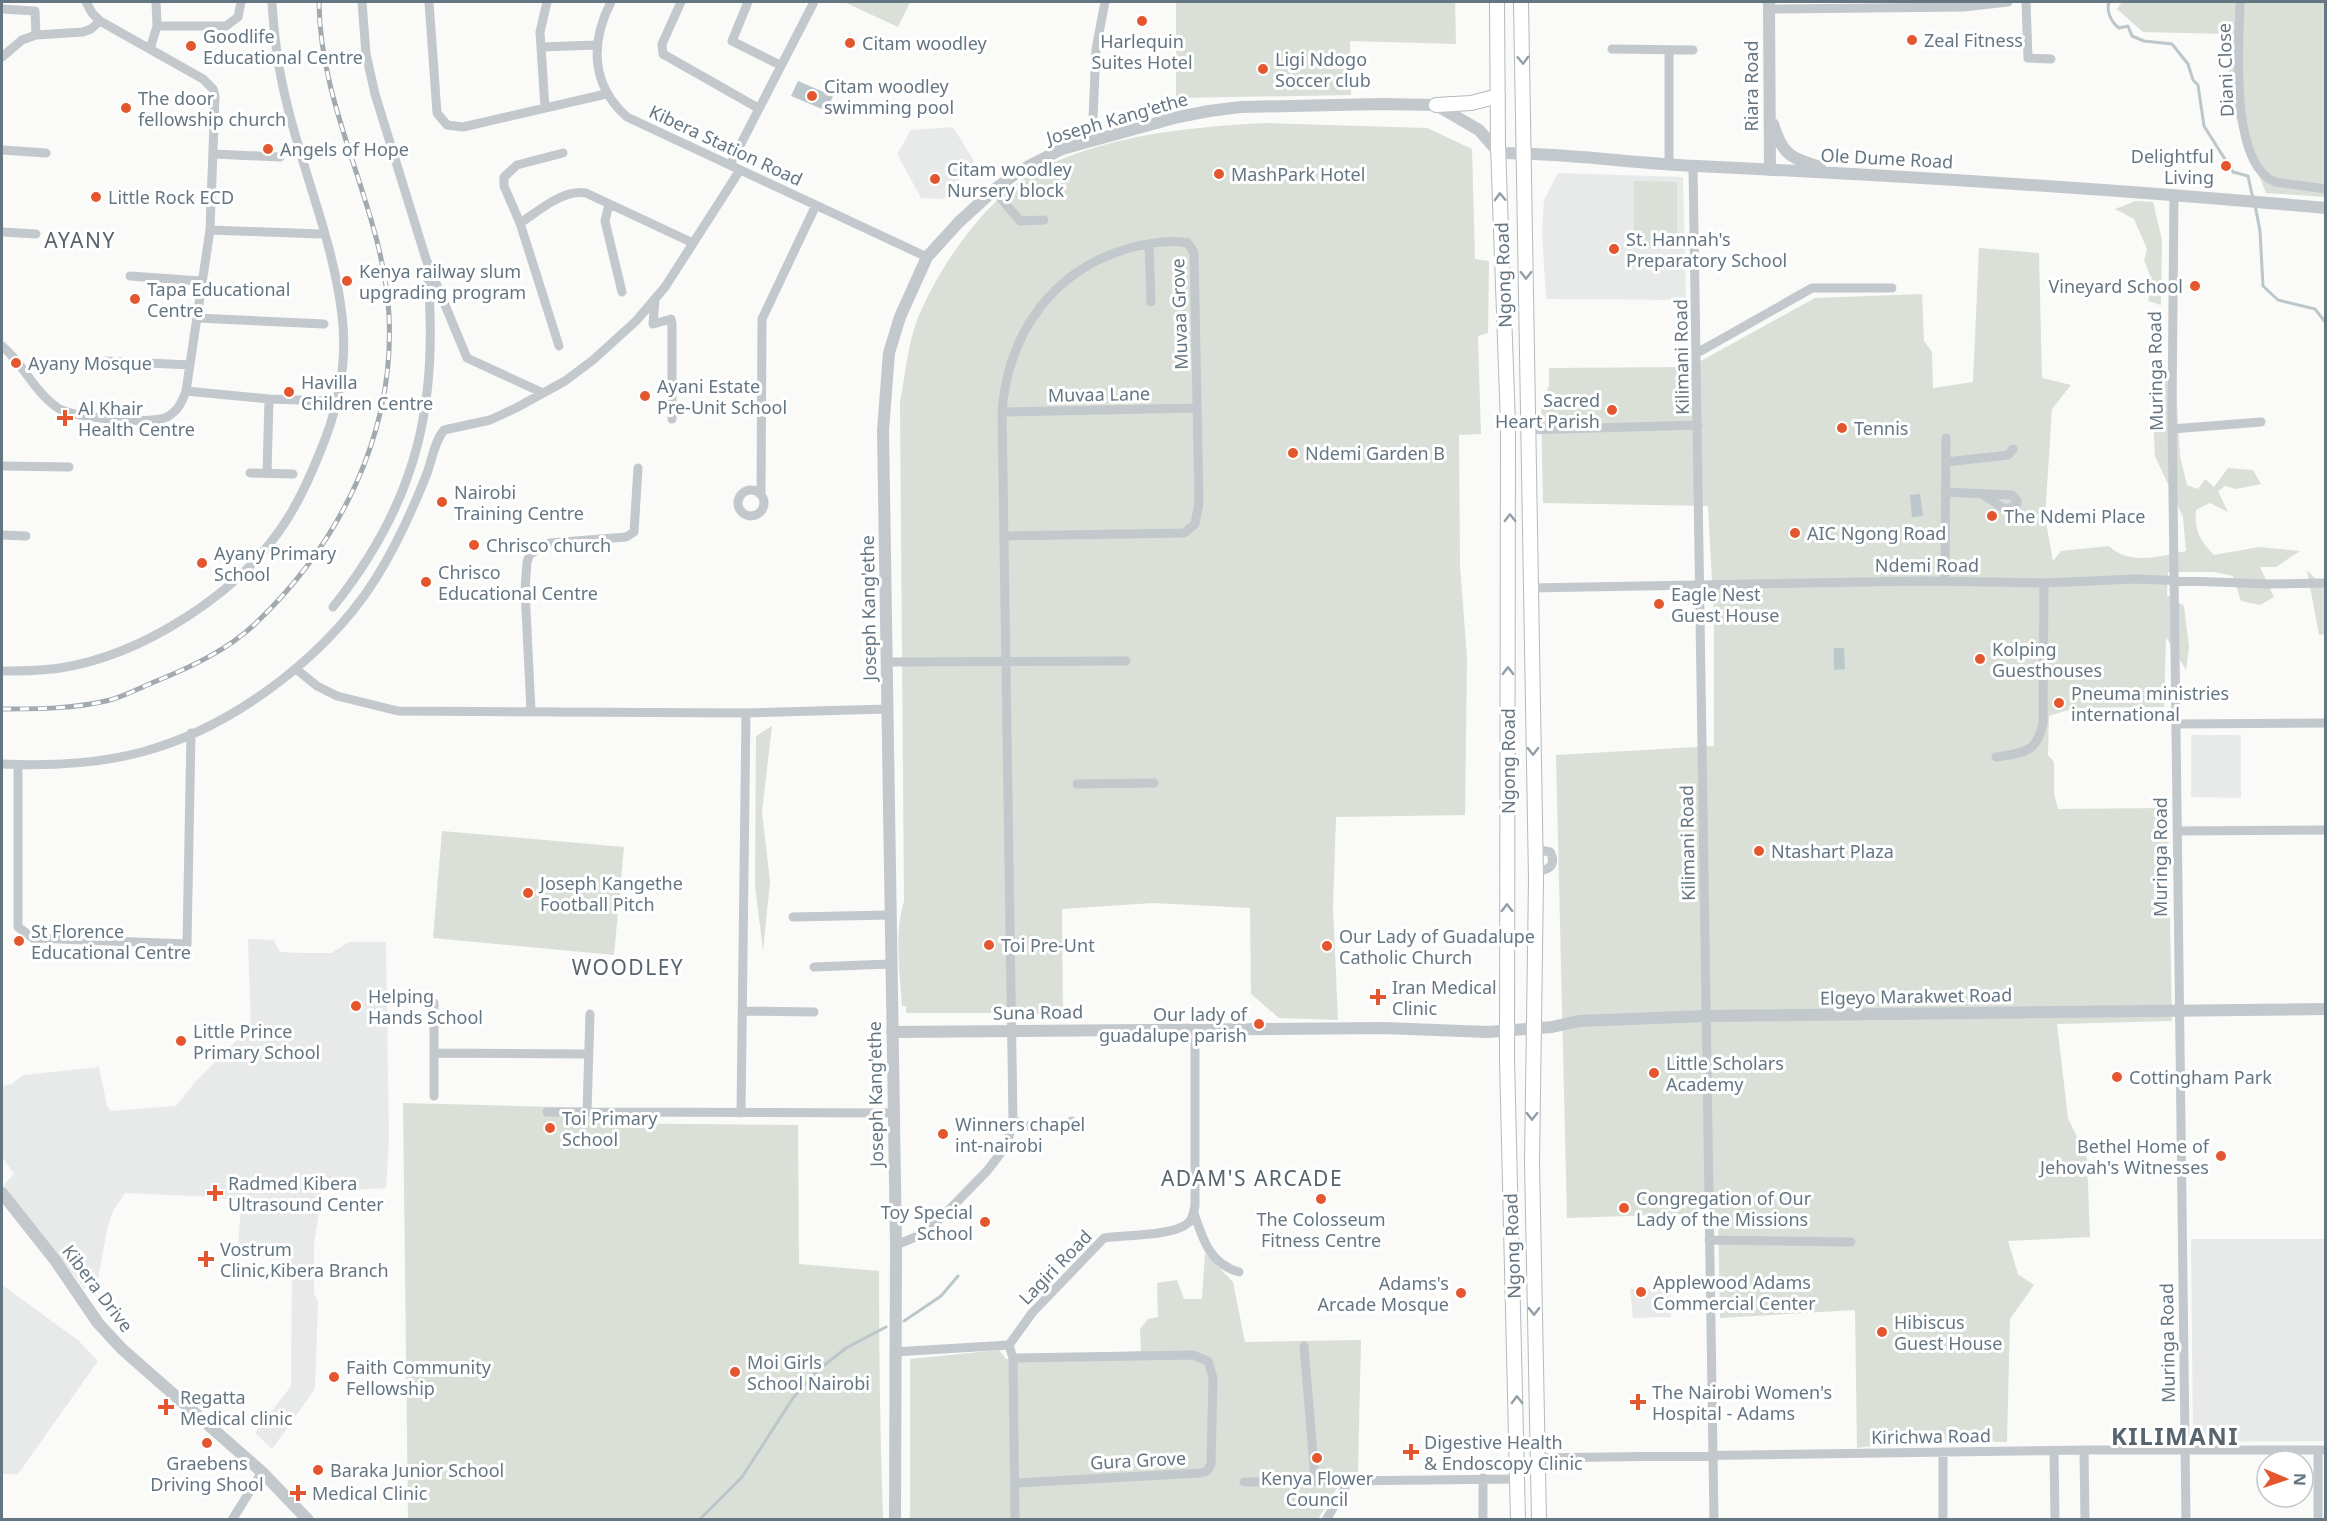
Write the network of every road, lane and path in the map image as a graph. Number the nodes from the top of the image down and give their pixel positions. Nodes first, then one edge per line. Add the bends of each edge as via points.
1 (86, 2) edge
2 (156, 2) edge
3 (241, 2) edge
4 (272, 2) edge
5 (362, 2) edge
6 (429, 2) edge
7 (547, 2) edge
8 (611, 2) edge
9 (681, 2) edge
10 (748, 2) edge
11 (814, 2) edge
12 (1105, 2) edge
13 (1497, 2) edge
14 (1521, 2) edge
15 (2008, 2) edge
16 (2026, 2) edge
17 (2240, 2) edge
18 (1769, 5) edge
19 (36, 6) edge
20 (2, 9) edge
21 (100, 21) junction
22 (157, 26) junction
23 (36, 35) junction
24 (596, 45) junction
25 (541, 46) junction
26 (150, 49) junction
27 (1612, 49) dead end
28 (1669, 50) junction
29 (1693, 50) dead end
30 (2, 57) edge
31 (2051, 59) dead end
32 (780, 65) junction
33 (606, 94) junction
34 (1498, 96) junction
35 (1436, 105) junction
36 (545, 108) junction
37 (758, 108) junction
38 (1770, 114) junction
39 (1092, 141) junction
40 (2, 150) edge
41 (46, 153) dead end
42 (563, 153) dead end
43 (1499, 153) junction
44 (1525, 153) junction
45 (213, 154) junction
46 (280, 158) dead end
47 (730, 165) junction
48 (1669, 165) junction
49 (1693, 166) junction
50 (741, 170) junction
51 (1770, 170) junction
52 (1834, 172) junction
53 (2325, 189) edge
54 (994, 190) junction
55 (2174, 194) junction
56 (609, 204) junction
57 (816, 205) junction
58 (2325, 208) edge
59 (1044, 220) dead end
60 (520, 223) junction
61 (210, 230) junction
62 (2, 232) edge
63 (36, 234) dead end
64 (319, 234) dead end
65 (693, 243) junction
66 (1149, 244) junction
67 (927, 257) junction
68 (426, 259) junction
69 (130, 276) dead end
70 (201, 280) junction
71 (1892, 288) dead end
72 (622, 292) dead end
73 (655, 300) junction
74 (1151, 302) dead end
75 (197, 318) junction
76 (324, 324) dead end
77 (2, 346) edge
78 (559, 346) dead end
79 (1697, 352) junction
80 (106, 361) dead end
81 (190, 365) junction
82 (186, 391) junction
83 (543, 393) junction
84 (269, 399) junction
85 (330, 401) dead end
86 (1197, 408) junction
87 (1002, 412) junction
88 (672, 419) dead end
89 (2261, 422) dead end
90 (1698, 425) junction
91 (2172, 429) junction
92 (1526, 430) junction
93 (1946, 438) dead end
94 (2013, 448) dead end
95 (1946, 462) junction
96 (2, 466) edge
97 (69, 467) dead end
98 (638, 468) dead end
99 (250, 473) dead end
100 (267, 473) junction
101 (293, 474) dead end
102 (1946, 492) junction
103 (1982, 494) dead end
104 (761, 495) dead end
105 (2, 535) edge
106 (26, 536) dead end
107 (1004, 536) junction
108 (1945, 581) junction
109 (2174, 581) junction
110 (2044, 583) junction
111 (2325, 583) edge
112 (1701, 586) junction
113 (1529, 588) junction
114 (333, 607) dead end
115 (1126, 661) dead end
116 (886, 662) junction
117 (1007, 663) junction
118 (296, 669) junction
119 (2, 670) edge
120 (887, 709) junction
121 (531, 711) junction
122 (746, 713) junction
123 (2325, 723) edge
124 (2176, 724) junction
125 (191, 733) junction
126 (1996, 758) dead end
127 (2, 764) edge
128 (18, 765) junction
129 (1154, 783) dead end
130 (1077, 784) dead end
131 (2325, 830) edge
132 (2177, 831) junction
133 (890, 915) junction
134 (793, 917) dead end
135 (890, 964) junction
136 (814, 968) dead end
137 (434, 1004) dead end
138 (2181, 1009) junction
139 (2325, 1009) edge
140 (743, 1011) junction
141 (814, 1012) dead end
142 (590, 1014) dead end
143 (1705, 1016) junction
144 (1532, 1029) junction
145 (1195, 1030) junction
146 (1013, 1031) junction
147 (1508, 1031) junction
148 (892, 1032) junction
149 (434, 1053) junction
150 (588, 1054) junction
151 (434, 1096) dead end
152 (547, 1112) dead end
153 (587, 1112) junction
154 (741, 1113) junction
155 (892, 1113) junction
156 (1013, 1120) junction
157 (1072, 1121) dead end
158 (2, 1193) edge
159 (1194, 1213) junction
160 (1709, 1240) junction
161 (1851, 1242) dead end
162 (896, 1245) junction
163 (1239, 1272) dead end
164 (1009, 1345) junction
165 (1304, 1346) dead end
166 (894, 1352) junction
167 (1013, 1358) junction
168 (2084, 1450) junction
169 (2185, 1450) junction
170 (2322, 1450) edge
171 (2054, 1451) junction
172 (1943, 1452) junction
173 (1714, 1454) junction
174 (1537, 1458) junction
175 (262, 1472) junction
176 (1483, 1478) junction
177 (1315, 1479) junction
178 (1518, 1479) junction
179 (1349, 1481) junction
180 (1244, 1482) dead end
181 (1014, 1484) junction
182 (2085, 1518) edge
183 (232, 1520) edge
184 (308, 1520) edge
185 (895, 1520) edge
186 (1015, 1520) edge
187 (1326, 1520) edge
188 (1483, 1520) edge
189 (1518, 1520) edge
190 (1539, 1520) edge
191 (1714, 1520) edge
192 (1943, 1520) edge
193 (2055, 1520) edge
194 (2186, 1520) edge
195 (2318, 1520) edge

1 - 21 street
2 - 22 street
3 - 22 street via 238,17 226,26
4 - 119 street via 286,103 333,256 342,315 340,397 311,476 283,526 260,552 214,599 182,620 105,656 63,668
5 - 68 street via 366,54 375,94
6 - 36 street via 437,113 447,125 463,127
7 - 25 street
8 - 24 street, Kibera Station Road
9 - 37 street via 662,44 663,54
10 - 32 street via 732,41
11 - 32 street
12 - 39 street via 1096,49
13 - 34 main road, Ngong Road
14 -> 44 main road, Ngong Road
15 - 18 street via 1964,7
16 - 31 street via 2028,58
17 - 53 street, Diani Close via 2240,100 2249,148 2258,168 2275,182
18 - 38 street, Riara Road
19 - 20 street
19 - 23 street
21 - 23 street via 83,32
21 - 26 street
22 - 26 street
23 - 30 street via 22,40
24 - 25 street
24 - 33 street, Kibera Station Road via 597,71
25 - 36 street
26 - 45 street via 203,79 213,89
27 - 28 street
28 - 29 street
28 - 48 street
32 - 37 street
33 - 36 street
33 - 47 street, Kibera Station Road via 627,117
34 - 35 main road via 1471,103
34 - 43 main road, Ngong Road
35 - 39 street, Joseph Kang'ethe via 1241,107 1178,117
35 - 43 street via 1479,130
37 - 47 street
38 - 51 street, Riara Road
38 - 52 street via 1778,139 1791,157
39 - 54 street, Joseph Kang'ethe via 1062,148 1036,161
40 - 41 street
42 - 60 street via 517,165 507,172 504,186
43 - 44 street, Ole Dume Road
147 -> 43 main road, Ngong Road via 1510,538
44 - 48 street, Ole Dume Road
44 -> 92 main road, Ngong Road
45 - 46 street
45 - 61 street
47 - 50 street, Kibera Station Road
48 - 49 street, Ole Dume Road
49 - 51 street, Ole Dume Road
49 - 79 street, Kilimani Road
50 - 57 street, Kibera Station Road
50 - 65 street
51 - 52 street, Ole Dume Road
52 - 55 street, Ole Dume Road
54 - 59 street via 1020,221
54 - 67 street, Joseph Kang'ethe
55 - 58 street, Ole Dume Road
55 - 91 street, Muringa Road
56 - 60 street via 586,193 572,193
56 - 65 street
56 - 72 street via 605,221
57 - 67 street, Kibera Station Road
57 - 104 street via 762,319
60 - 78 street
61 - 64 street
61 - 70 street
62 - 63 street
65 - 73 street
66 - 74 street
66 - 86 street, Muvaa Grove via 1182,241 1191,245 1194,253
66 - 87 street, Muvaa Grove via 1099,258 1060,285 1041,306 1012,356
67 - 116 street, Joseph Kang'ethe via 900,317 886,378
68 - 83 street via 467,358
68 - 114 street via 432,364 420,436 401,495 385,528 371,555
69 - 70 street
70 - 75 street
71 - 79 street via 1812,288
73 - 83 street via 593,360
73 - 88 street via 652,324 671,319 672,324
75 - 76 street
75 - 81 street
77 - 82 street via 45,397 76,416 157,420 176,411
79 - 90 street, Kilimani Road
80 - 81 street
81 - 82 street
82 - 84 street
83 - 118 street via 490,420 444,430 409,517 368,593
84 - 85 street
84 - 100 street
86 - 87 street, Muvaa Lane
86 - 107 street, Muvaa Grove via 1199,515 1187,532
87 - 107 street, Muvaa Grove
89 - 91 street
90 - 92 street
90 - 112 street, Kilimani Road
91 - 109 street, Muringa Road
92 - 113 main road, Ngong Road
93 - 95 street
94 - 95 street via 2008,455
95 - 102 street
96 - 97 street
98 - 121 street via 634,532 626,537 550,543 530,554 525,590
99 - 100 street
100 - 101 street
102 - 103 street
102 - 108 street
105 - 106 street
107 - 117 street
108 - 110 street, Ndemi Road
108 - 112 street, Ndemi Road
109 - 110 street, Ndemi Road
109 - 111 street, Ndemi Road
109 - 124 street, Muringa Road
110 - 126 street via 2040,736 2025,751
112 - 113 street, Ndemi Road
112 - 143 street, Kilimani Road
113 -> 144 main road, Ngong Road via 1535,849
115 - 117 street
116 - 117 street
116 - 120 street, Joseph Kang'ethe
117 - 146 street
118 - 121 street via 337,696 398,711
118 - 125 street via 244,706
120 - 122 street
120 - 133 street, Joseph Kang'ethe
121 - 122 street
122 - 140 street
123 - 124 street
124 - 132 street, Muringa Road
125 - 128 street via 143,752 72,763
125 - 128 street via 188,944 33,938 18,927
127 - 128 street
129 - 130 street
131 - 132 street
132 - 138 street, Muringa Road
133 - 134 street
133 - 135 street, Joseph Kang'ethe
135 - 136 street
135 - 148 street, Joseph Kang'ethe
137 - 149 street
138 - 139 street, Elgeyo Marakwet Road
138 - 143 street, Elgeyo Marakwet Road
138 - 169 street, Muringa Road
140 - 141 street
140 - 154 street
142 - 150 street
143 - 144 street, Elgeyo Marakwet Road via 1579,1021
143 - 160 street, Kilimani Road
144 - 147 street, Elgeyo Marakwet Road
144 -> 174 main road, Ngong Road
145 - 146 street, Suna Road
145 - 147 street, Suna Road
145 - 159 street
146 - 148 street, Suna Road
146 - 156 street
178 -> 147 main road, Ngong Road
148 - 155 street, Joseph Kang'ethe
149 - 150 street
149 - 151 street
150 - 153 street
152 - 153 street
153 - 154 street
154 - 155 street
155 - 162 street, Joseph Kang'ethe
156 - 157 street via 1040,1131
156 - 162 street via 1007,1145 987,1171 941,1218 918,1236
158 - 175 street, Kibera Drive via 98,1323 122,1349
159 - 163 street via 1207,1248 1217,1261
159 - 164 street, Lagiri Road via 1188,1223 1177,1229 1101,1240 1032,1312
160 - 161 street
160 - 173 street, Kilimani Road
162 - 166 street, Joseph Kang'ethe
164 - 166 street
164 - 167 street
165 - 177 street
166 - 185 street, Joseph Kang'ethe
167 - 181 street
167 - 181 street, Gura Grove via 1193,1355 1208,1361 1213,1378 1211,1464 1207,1471
168 - 169 street, Kirichwa Road
168 - 171 street, Kirichwa Road
168 - 182 street
169 - 170 street, Kirichwa Road
169 - 194 street, Muringa Road
170 - 195 street
171 - 172 street, Kirichwa Road
171 - 193 street
172 - 173 street, Kirichwa Road
172 - 192 street
173 - 174 street, Kirichwa Road
173 - 191 street, Kilimani Road
174 - 190 main road, Ngong Road
175 - 183 street
175 - 184 street, Kibera Drive
176 - 178 street
176 - 179 street
176 - 188 street
177 - 179 street
177 - 180 street
178 - 189 main road, Ngong Road
179 - 187 street
181 - 186 street

